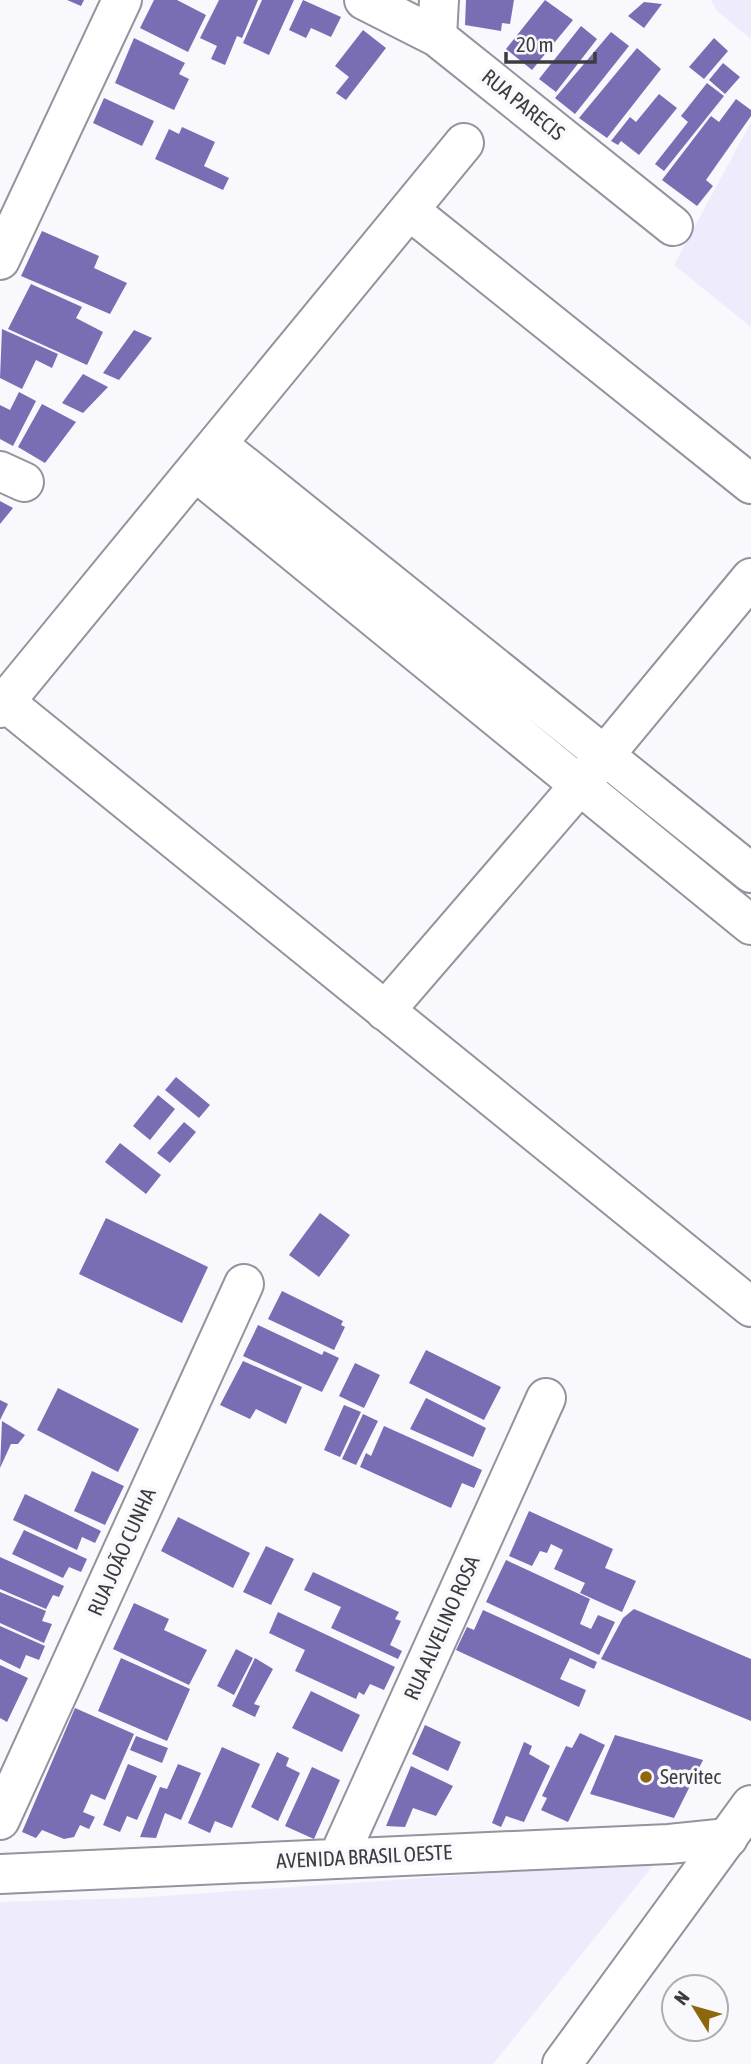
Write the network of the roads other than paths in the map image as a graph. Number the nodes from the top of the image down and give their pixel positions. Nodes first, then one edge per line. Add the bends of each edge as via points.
1 (122, 0) edge
2 (364, 0) edge
3 (438, 18) edge
4 (464, 143) dead end
5 (410, 210) junction
6 (673, 226) dead end
7 (0, 260) edge
8 (206, 457) junction
9 (751, 484) edge
10 (751, 578) edge
11 (2, 705) edge
12 (605, 754) junction
13 (579, 786) junction
14 (751, 873) edge
15 (751, 925) edge
16 (385, 1011) junction
17 (244, 1284) dead end
18 (751, 1307) edge
19 (546, 1398) dead end
20 (751, 1805) edge
21 (0, 1820) edge
22 (728, 1838) junction
23 (338, 1858) junction
24 (0, 1874) edge
25 (562, 2064) edge

1 - 7 street
2 - 3 street, RUA PARECIS
3 - 6 street, RUA PARECIS
4 - 5 street
5 - 8 street
5 - 9 street
8 - 11 street
8 - 12 street
8 - 13 street
10 - 12 street
11 - 16 street
12 - 13 street
12 - 14 street
13 - 15 street
13 - 16 street
16 - 18 street
17 - 21 street, RUA JOÃO CUNHA
19 - 23 street, RUA ALVELINO ROSA
20 - 22 street
22 - 23 street, AVENIDA BRASIL OESTE
22 - 25 street
23 - 24 street, AVENIDA BRASIL OESTE

